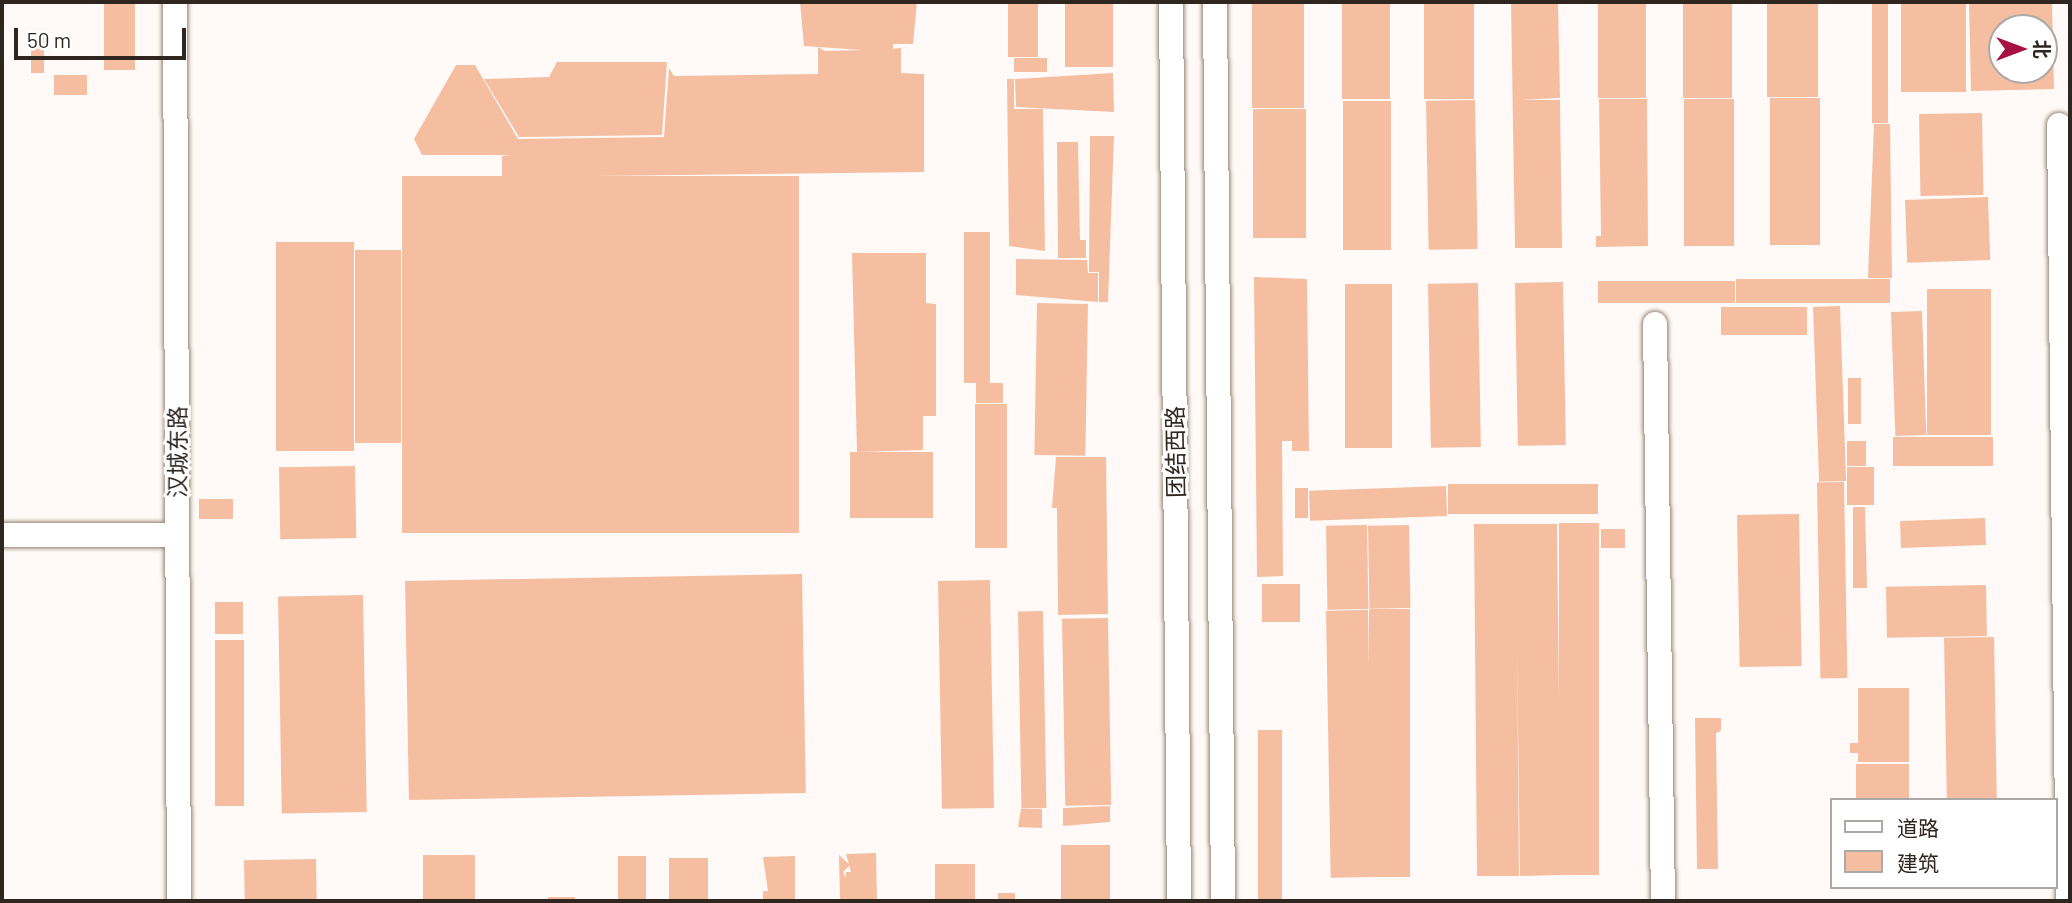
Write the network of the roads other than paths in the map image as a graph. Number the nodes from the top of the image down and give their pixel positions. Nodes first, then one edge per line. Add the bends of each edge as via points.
1 (175, 2) edge
2 (1171, 2) edge
3 (1215, 2) edge
4 (2059, 125) dead end
5 (1655, 324) dead end
6 (177, 535) junction
7 (2, 536) edge
8 (179, 901) edge
9 (1179, 901) edge
10 (1223, 901) edge
11 (1663, 901) edge
12 (2067, 901) edge

1 - 6 street, 汉城东路
2 - 9 street, 团结西路
3 - 10 street, 团结西路
4 - 12 street
5 - 11 street
6 - 7 street
6 - 8 street, 汉城东路

